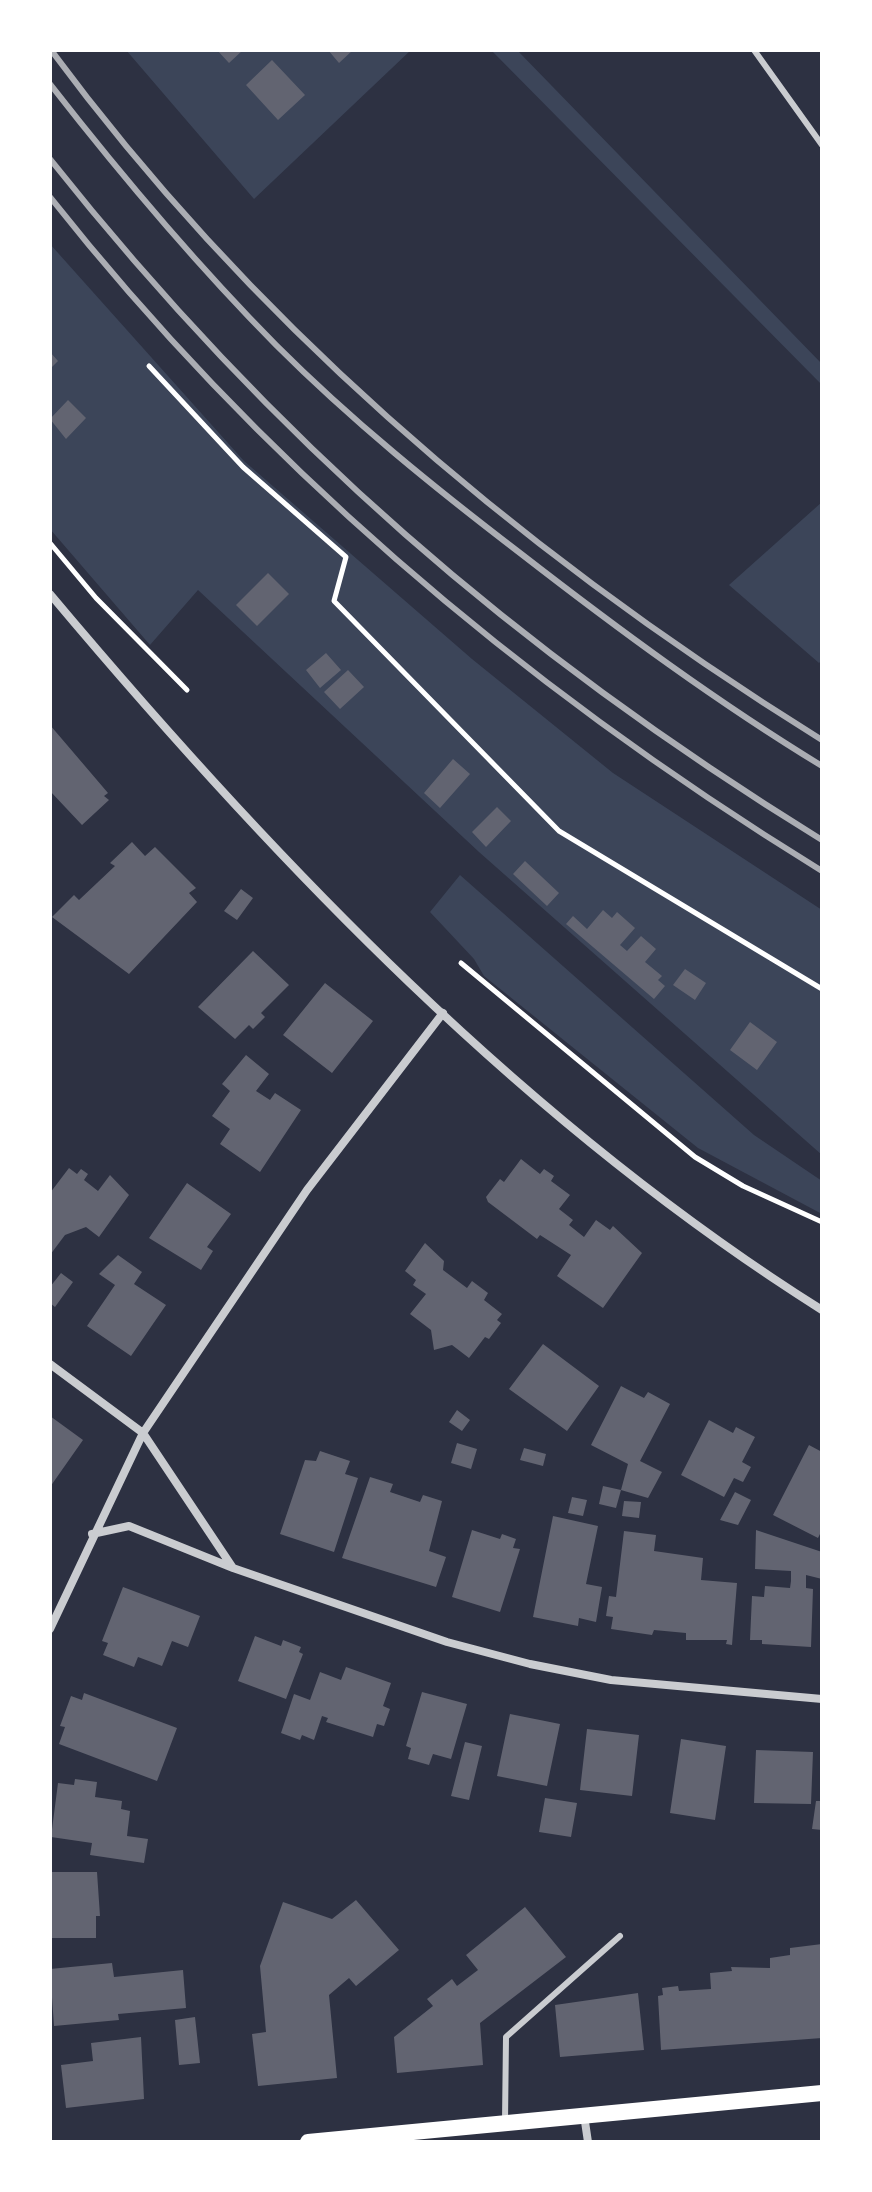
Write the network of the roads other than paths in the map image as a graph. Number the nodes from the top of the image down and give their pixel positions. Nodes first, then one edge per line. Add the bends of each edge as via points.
1 (754, 50) edge
2 (822, 145) edge
3 (50, 594) edge
4 (443, 1013) junction
5 (822, 1310) edge
6 (50, 1364) edge
7 (143, 1433) junction
8 (92, 1534) junction
9 (233, 1568) junction
10 (50, 1629) edge
11 (822, 1699) edge
12 (620, 1936) dead end
13 (822, 2093) edge
14 (584, 2115) junction
15 (505, 2123) junction
16 (308, 2142) edge
17 (588, 2142) edge

1 - 2 lane
3 - 4 street via 292,865
4 - 5 street via 620,1166
4 - 7 street via 307,1190
6 - 7 street
7 - 8 street
7 - 9 street
8 - 9 street via 129,1526
8 - 10 street
9 - 11 street via 388,1623 530,1664 611,1680
12 - 15 lane via 506,2037
13 - 14 main road
14 - 15 main road
14 - 17 street
15 - 16 main road

